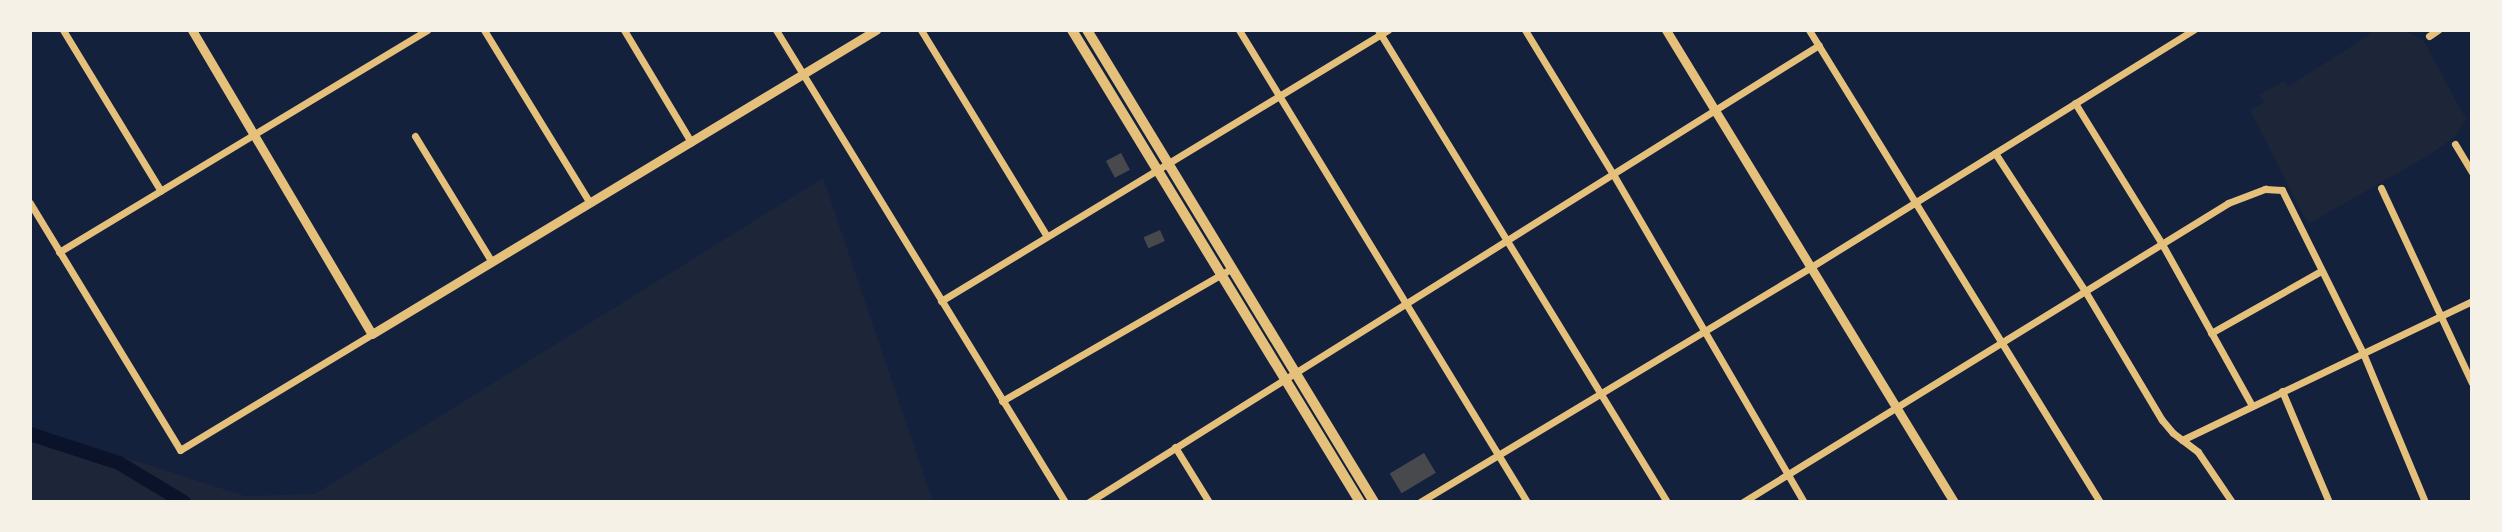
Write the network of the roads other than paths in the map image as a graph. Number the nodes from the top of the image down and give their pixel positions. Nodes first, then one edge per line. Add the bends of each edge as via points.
1 (64, 30) edge
2 (192, 30) edge
3 (426, 30) edge
4 (484, 30) edge
5 (624, 30) edge
6 (776, 30) edge
7 (876, 30) edge
8 (921, 30) edge
9 (1072, 30) edge
10 (1087, 30) edge
11 (1238, 30) edge
12 (1525, 30) edge
13 (1666, 30) edge
14 (1810, 30) edge
15 (2193, 30) edge
16 (2438, 30) edge
17 (1382, 31) edge
18 (2429, 36) dead end
19 (1819, 45) junction
20 (803, 74) junction
21 (1279, 96) junction
22 (2075, 103) junction
23 (1715, 110) junction
24 (254, 134) junction
25 (415, 136) dead end
26 (691, 142) junction
27 (2455, 144) dead end
28 (1995, 153) junction
29 (1168, 163) junction
30 (1157, 170) junction
31 (2472, 172) edge
32 (1613, 174) junction
33 (2381, 188) dead end
34 (161, 191) junction
35 (1916, 202) junction
36 (30, 203) edge
37 (590, 203) junction
38 (1046, 235) junction
39 (1507, 241) junction
40 (2162, 244) junction
41 (60, 252) junction
42 (492, 262) junction
43 (1811, 267) junction
44 (1232, 268) junction
45 (2321, 271) junction
46 (1221, 275) junction
47 (2085, 291) junction
48 (941, 301) junction
49 (2472, 302) edge
50 (1406, 305) junction
51 (2443, 315) junction
52 (1704, 332) junction
53 (2211, 333) junction
54 (372, 334) junction
55 (2002, 342) junction
56 (2363, 354) junction
57 (1296, 374) junction
58 (1286, 381) junction
59 (2472, 383) edge
60 (2282, 391) junction
61 (1601, 394) junction
62 (1002, 401) junction
63 (2252, 406) junction
64 (1897, 407) junction
65 (2182, 440) junction
66 (1175, 447) junction
67 (1498, 455) junction
68 (1787, 475) junction
69 (1065, 502) edge
70 (1089, 502) edge
71 (1209, 502) edge
72 (1360, 502) edge
73 (1374, 502) edge
74 (1420, 502) edge
75 (1527, 502) edge
76 (1667, 502) edge
77 (1743, 502) edge
78 (1804, 502) edge
79 (1954, 502) edge
80 (2100, 502) edge
81 (2232, 502) edge
82 (2329, 502) edge
83 (2425, 502) edge

1 - 34 street
2 - 24 street
3 - 24 street
4 - 37 street
5 - 26 street
6 - 20 street
7 - 20 street
8 - 38 street
9 - 30 main road
10 - 29 main road
11 - 21 street
12 - 32 street
13 - 23 street
14 - 19 street
15 - 22 street
16 - 18 street
17 - 21 street
17 - 39 street
19 - 23 street
19 - 35 street
20 - 26 street
20 - 48 street
21 - 29 street
21 - 50 street
22 - 28 street
22 - 40 street
23 - 32 street
23 - 43 street
24 - 34 street
24 - 54 street
25 - 42 street
26 - 37 street
27 - 31 street
28 - 35 street
28 - 47 street
29 - 30 street
29 - 44 main road
30 - 38 street
30 - 46 main road
32 - 39 street
32 - 52 street
33 - 51 street
34 - 41 street
35 - 43 street
35 - 55 street
36 - 41 street
37 - 42 street
38 - 48 street
39 - 50 street
39 - 61 street
40 - 45 street via 2228,203 2265,189 2282,190
40 - 47 street
40 - 53 street
41 - 54 street via 180,450
42 - 54 street
43 - 52 street
43 - 64 street
44 - 46 street
44 - 57 main road
45 - 53 street
45 - 56 street
46 - 58 main road
46 - 62 street
47 - 55 street
47 - 65 street via 2162,420
48 - 62 street
49 - 51 street
50 - 57 street
50 - 67 street
51 - 56 street
51 - 59 street
52 - 61 street
52 - 68 street
53 - 63 street
55 - 64 street
55 - 80 street
56 - 60 street
56 - 83 street
57 - 58 street
57 - 73 main road
58 - 66 street
58 - 72 main road
60 - 63 street
60 - 82 street
61 - 67 street
61 - 76 street
62 - 69 street
63 - 65 street
64 - 68 street
64 - 79 street
65 - 81 street via 2198,452
66 - 70 street
66 - 71 street
67 - 74 street
67 - 75 street
68 - 77 street
68 - 78 street

